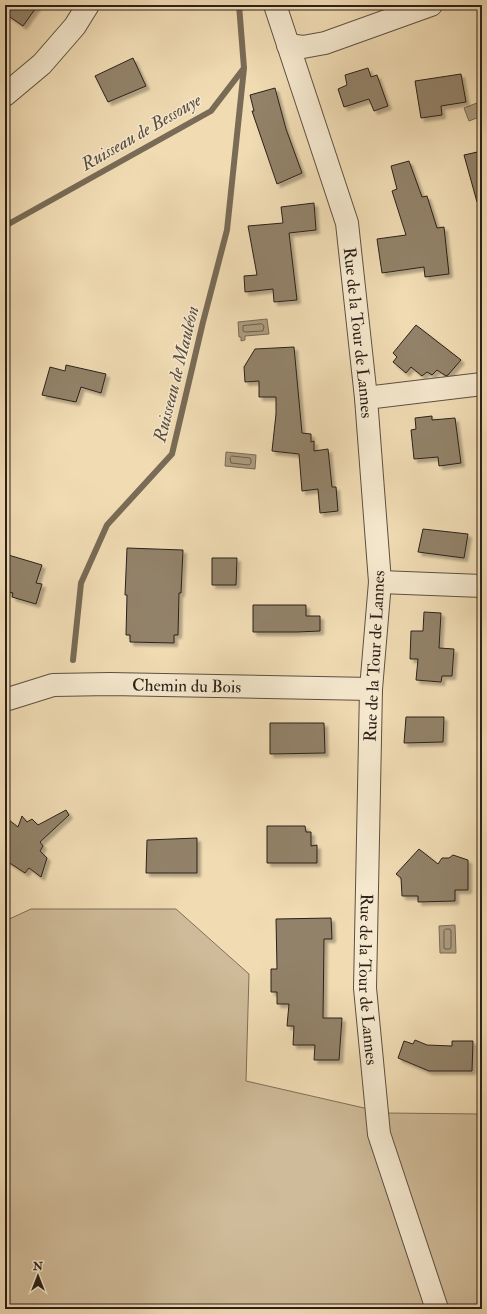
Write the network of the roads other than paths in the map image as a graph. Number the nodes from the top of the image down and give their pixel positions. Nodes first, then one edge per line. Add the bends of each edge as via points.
1 (88, 5) edge
2 (275, 5) edge
3 (430, 5) edge
4 (288, 45) junction
5 (5, 95) edge
6 (482, 384) edge
7 (366, 398) junction
8 (380, 582) junction
9 (482, 586) edge
10 (371, 689) junction
11 (5, 700) edge
12 (437, 1309) edge

1 - 5 street via 75,26 42,64
2 - 4 street, Rue de la Tour de Lannes
3 - 4 street via 325,43 303,47
4 - 7 street, Rue de la Tour de Lannes via 347,223
6 - 7 street
7 - 8 street, Rue de la Tour de Lannes
8 - 9 street
8 - 10 street, Rue de la Tour de Lannes
10 - 11 street, Chemin du Bois via 53,685
10 - 12 street, Rue de la Tour de Lannes via 365,988 379,1134

